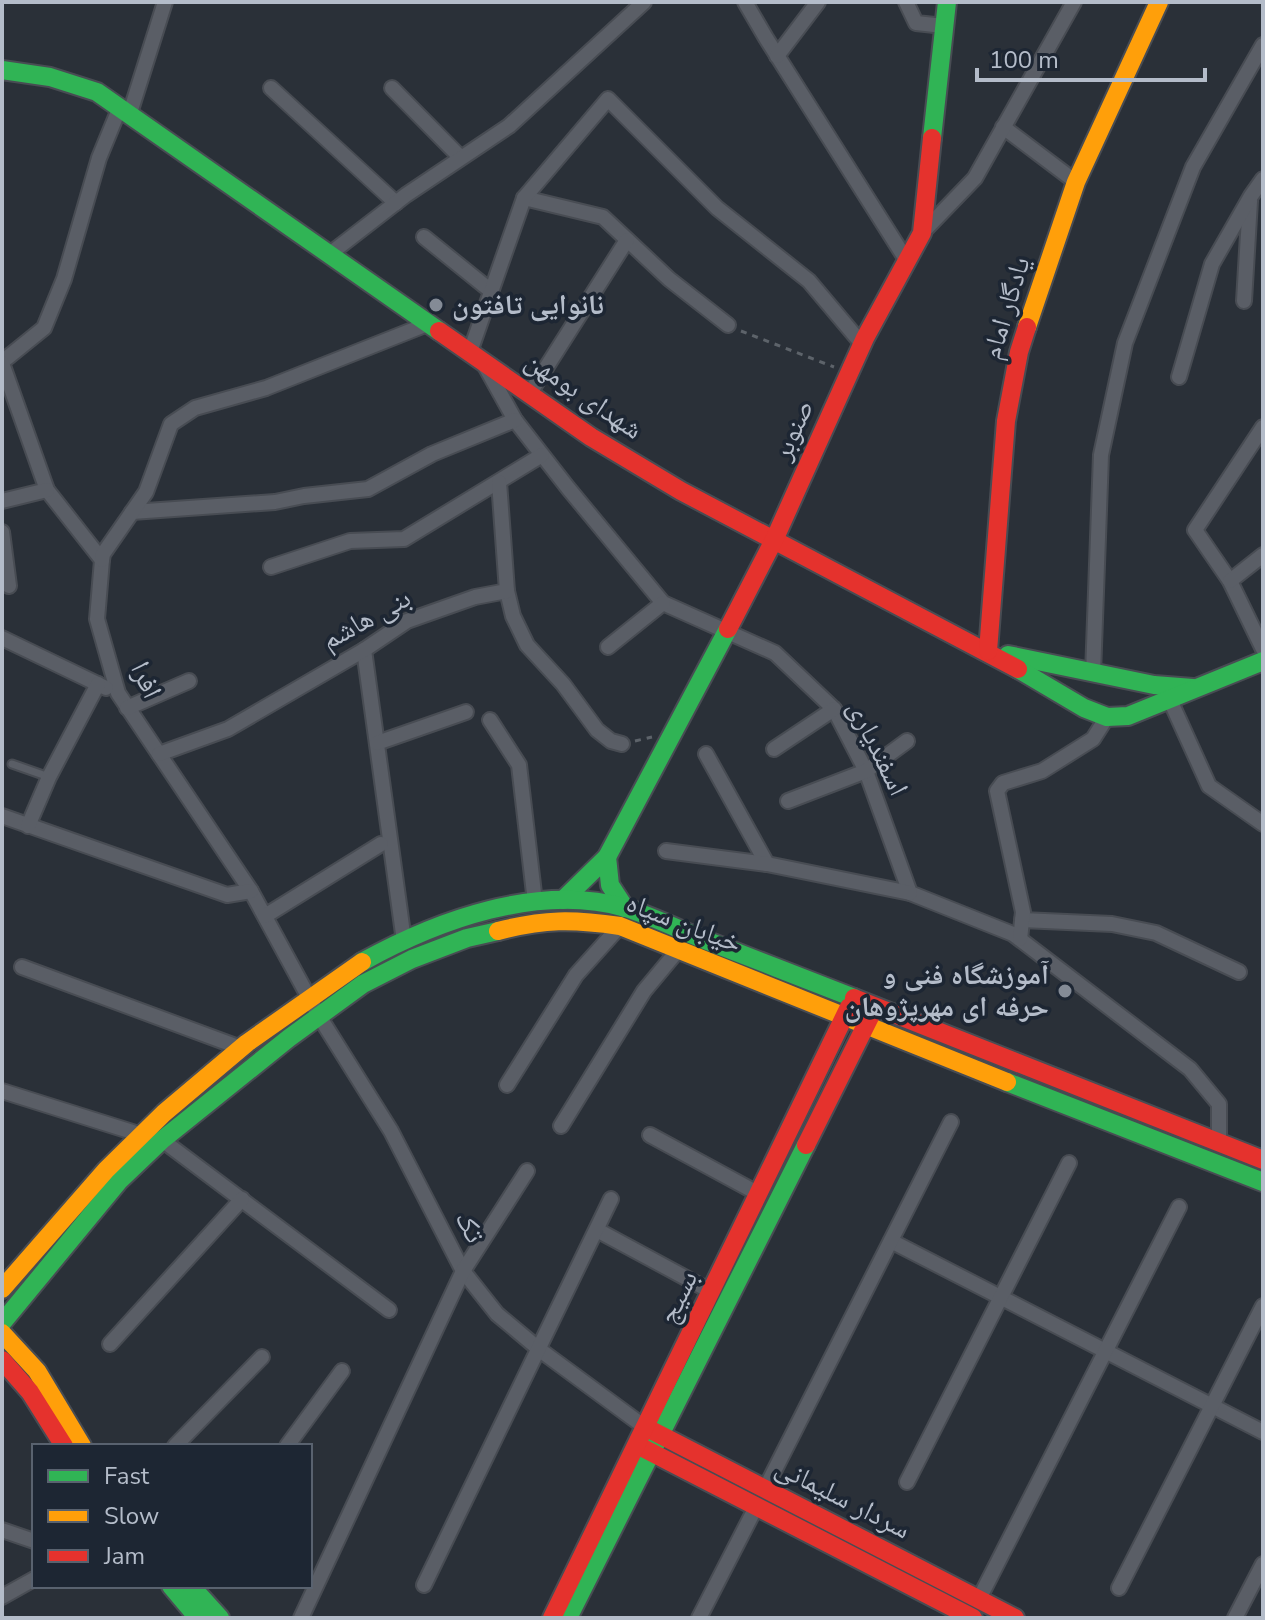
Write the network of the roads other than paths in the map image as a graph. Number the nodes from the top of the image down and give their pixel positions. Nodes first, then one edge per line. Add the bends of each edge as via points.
1 (165, 2) edge
2 (644, 2) edge
3 (745, 2) edge
4 (818, 2) edge
5 (906, 2) edge
6 (947, 2) edge
7 (1074, 2) edge
8 (1159, 2) edge
9 (944, 26) junction
10 (1263, 45) edge
11 (777, 56) junction
12 (2, 70) edge
13 (271, 88) dead end
14 (392, 88) dead end
15 (125, 110) junction
16 (1003, 127) junction
17 (460, 157) junction
18 (1263, 179) edge
19 (1076, 182) junction
20 (1251, 196) junction
21 (524, 198) junction
22 (396, 203) junction
23 (922, 233) junction
24 (424, 237) dead end
25 (627, 240) junction
26 (331, 253) junction
27 (907, 261) junction
28 (491, 291) junction
29 (1244, 301) dead end
30 (430, 323) junction
31 (728, 325) road end
32 (862, 344) junction
33 (475, 355) junction
34 (2, 363) edge
35 (1179, 377) dead end
36 (530, 393) junction
37 (515, 420) junction
38 (1263, 427) edge
39 (542, 455) junction
40 (499, 482) junction
41 (47, 490) junction
42 (2, 501) edge
43 (132, 512) junction
44 (2, 532) edge
45 (775, 538) junction
46 (1263, 555) edge
47 (102, 560) junction
48 (271, 567) dead end
49 (1230, 581) junction
50 (9, 586) dead end
51 (507, 591) junction
52 (663, 603) junction
53 (727, 631) junction
54 (2, 638) edge
55 (608, 647) dead end
56 (364, 650) junction
57 (988, 651) junction
58 (1261, 657) edge
59 (1093, 674) junction
60 (189, 681) dead end
61 (98, 684) junction
62 (1199, 689) junction
63 (118, 693) junction
64 (1170, 700) junction
65 (127, 708) junction
66 (834, 709) junction
67 (466, 712) dead end
68 (1107, 717) junction
69 (490, 720) dead end
70 (907, 741) dead end
71 (377, 743) junction
72 (622, 744) road end
73 (774, 749) dead end
74 (159, 754) junction
75 (706, 754) dead end
76 (12, 764) dead end
77 (866, 771) junction
78 (49, 777) junction
79 (788, 801) dead end
80 (2, 816) edge
81 (1263, 824) edge
82 (28, 826) junction
83 (381, 844) dead end
84 (666, 851) dead end
85 (607, 857) junction
86 (767, 864) junction
87 (251, 891) junction
88 (910, 893) junction
89 (563, 900) junction
90 (535, 902) junction
91 (265, 916) junction
92 (622, 917) junction
93 (1022, 920) junction
94 (1020, 939) junction
95 (404, 941) junction
96 (679, 949) junction
97 (22, 967) dead end
98 (1239, 972) dead end
99 (310, 997) junction
100 (852, 999) junction
101 (875, 1007) junction
102 (319, 1016) junction
103 (845, 1018) junction
104 (866, 1027) junction
105 (241, 1048) junction
106 (507, 1085) dead end
107 (2, 1091) edge
108 (951, 1122) dead end
109 (561, 1126) dead end
110 (142, 1135) junction
111 (650, 1135) dead end
112 (162, 1140) junction
113 (1219, 1143) junction
114 (1263, 1160) edge
115 (1069, 1163) dead end
116 (527, 1171) dead end
117 (1263, 1182) edge
118 (759, 1194) junction
119 (242, 1199) junction
120 (611, 1199) dead end
121 (1179, 1207) dead end
122 (597, 1230) junction
123 (891, 1241) junction
124 (463, 1271) junction
125 (2, 1289) edge
126 (712, 1292) junction
127 (1001, 1298) junction
128 (1263, 1306) edge
129 (389, 1310) dead end
130 (2, 1323) edge
131 (2, 1333) edge
132 (110, 1344) dead end
133 (540, 1350) junction
134 (1105, 1351) junction
135 (262, 1357) dead end
136 (2, 1360) edge
137 (342, 1371) dead end
138 (1212, 1406) junction
139 (653, 1431) junction
140 (1263, 1432) edge
141 (63, 1444) edge
142 (81, 1444) edge
143 (177, 1444) edge
144 (288, 1444) edge
145 (644, 1449) junction
146 (907, 1482) dead end
147 (765, 1489) junction
148 (756, 1507) junction
149 (2, 1530) edge
150 (32, 1540) edge
151 (1263, 1564) edge
152 (32, 1580) edge
153 (424, 1585) dead end
154 (173, 1588) edge
155 (193, 1588) edge
156 (1119, 1588) dead end
157 (2, 1597) edge
158 (979, 1599) junction
159 (198, 1618) edge
160 (220, 1618) edge
161 (301, 1618) edge
162 (552, 1618) edge
163 (568, 1618) edge
164 (699, 1618) edge
165 (973, 1618) edge
166 (1015, 1618) edge
167 (1235, 1618) edge

1 - 15 street
2 - 17 street via 509,126
3 - 11 street
4 - 11 street
5 - 9 street via 916,23
6 - 9 street, صنوبر
7 - 16 street
8 - 19 street, یادگار امام
9 - 23 street, صنوبر
10 - 59 street via 1193,167 1125,343 1101,455
11 - 27 street
12 - 15 street, شهدای بومهن via 61,78
13 - 22 street
14 - 17 street
15 - 26 street, شهدای بومهن
15 - 34 street via 99,158 44,328
16 - 19 street
16 - 23 street via 975,178
17 - 22 street
18 - 20 street
19 - 57 street, یادگار امام via 1019,352 1006,421
20 - 29 street
20 - 35 street via 1212,264
21 - 25 street via 603,217
21 - 28 street
21 - 32 street via 608,99 717,208 809,281
22 - 26 street
23 - 27 street, صنوبر
24 - 28 street
25 - 31 street
25 - 36 street
26 - 30 street, شهدای بومهن
27 - 32 street, صنوبر
28 - 33 street
30 - 33 street, شهدای بومهن
30 - 43 street via 266,388 195,408 171,424 146,492
32 - 45 street, صنوبر
33 - 36 street, شهدای بومهن
33 - 37 street, اسفندیاری
34 - 41 street
36 - 45 street, شهدای بومهن via 681,491
37 - 39 street, اسفندیاری
37 - 43 street via 432,454 368,489
38 - 49 street via 1195,530
39 - 40 street
39 - 52 street, اسفندیاری
40 - 48 street via 404,539 350,541
40 - 51 street
41 - 42 street
41 - 47 street
43 - 47 street
44 - 50 street
45 - 53 street, صنوبر
45 - 57 street, شهدای بومهن
46 - 49 street
47 - 63 street, افرا via 97,619
49 - 58 street
51 - 56 street, بنی هاشم via 407,621
51 - 72 street via 527,645 597,730
52 - 53 street, اسفندیاری
52 - 55 street
53 - 66 street, اسفندیاری via 775,653
53 - 85 street, صنوبر
54 - 61 street
56 - 71 street
56 - 74 street, بنی هاشم via 228,729
57 - 59 street
57 - 68 street
58 - 62 street
59 - 62 street
60 - 65 street
61 - 63 street
61 - 78 street
62 - 64 street
63 - 65 street, افرا
64 - 68 street via 1128,716
64 - 81 street via 1209,786
65 - 74 street, افرا
66 - 73 street
66 - 77 street, اسفندیاری
67 - 71 street
68 - 93 street via 1093,739 1042,771 1003,783 997,791
69 - 90 street via 519,765
70 - 77 street
71 - 95 street
74 - 87 street, افرا
75 - 86 street
76 - 78 lane
77 - 79 street
77 - 88 street, اسفندیاری
78 - 82 street
80 - 82 street
82 - 87 street via 227,895
83 - 91 street
84 - 86 street
85 - 89 street, صنوبر
85 - 92 street via 609,884
86 - 88 street
87 - 91 street, افرا
88 - 94 street
89 - 90 street, خیابان سپاه
89 - 92 street, خیابان سپاه
90 - 95 street, خیابان سپاه via 461,919
91 - 99 street, افرا
92 - 96 street, خیابان سپاه
92 - 100 street, خیابان سپاه
92 - 102 street, خیابان سپاه via 537,921 467,938 363,984
92 - 106 street via 576,975
93 - 94 street
93 - 98 street via 1112,924 1156,933
94 - 113 street via 1190,1069 1219,1104
95 - 99 street, خیابان سپاه
96 - 103 street, خیابان سپاه
96 - 109 street via 644,991
97 - 105 street
99 - 102 street, تک
99 - 105 street, خیابان سپاه
100 - 101 street, خیابان سپاه
100 - 103 street, بسیج
101 - 104 street, بسیج
101 - 113 street, خیابان سپاه
102 - 112 street, خیابان سپاه
102 - 124 street, تک via 391,1131
103 - 104 street, خیابان سپاه
103 - 118 street, بسیج
104 - 117 street, خیابان سپاه
104 - 139 street, بسیج
105 - 110 street, خیابان سپاه
107 - 110 street
108 - 123 street
110 - 125 street, خیابان سپاه
111 - 118 street
112 - 119 street
112 - 130 street, خیابان سپاه via 119,1181
113 - 114 street, خیابان سپاه
115 - 127 street
116 - 124 street
118 - 126 street, بسیج
119 - 129 street
119 - 132 street
120 - 122 street
121 - 134 street
122 - 126 street
122 - 133 street
123 - 127 street
123 - 147 street
124 - 133 street, تک via 497,1314
124 - 161 street
126 - 139 street, بسیج
127 - 134 street
127 - 146 street
128 - 138 street
131 - 142 street via 41,1378
133 - 139 street, تک
133 - 153 street
134 - 138 street
134 - 158 street
135 - 143 street
136 - 141 street
137 - 144 street
138 - 140 street
138 - 156 street
139 - 145 street, بسیج
139 - 147 street, سردار سلیمانی
145 - 148 street, سردار سلیمانی
145 - 162 street, بسیج
145 - 163 street, بسیج
147 - 158 street, سردار سلیمانی
148 - 164 street
148 - 165 street, سردار سلیمانی
149 - 150 street
151 - 167 street
152 - 157 street
154 - 159 street
155 - 160 street
158 - 166 street, سردار سلیمانی

